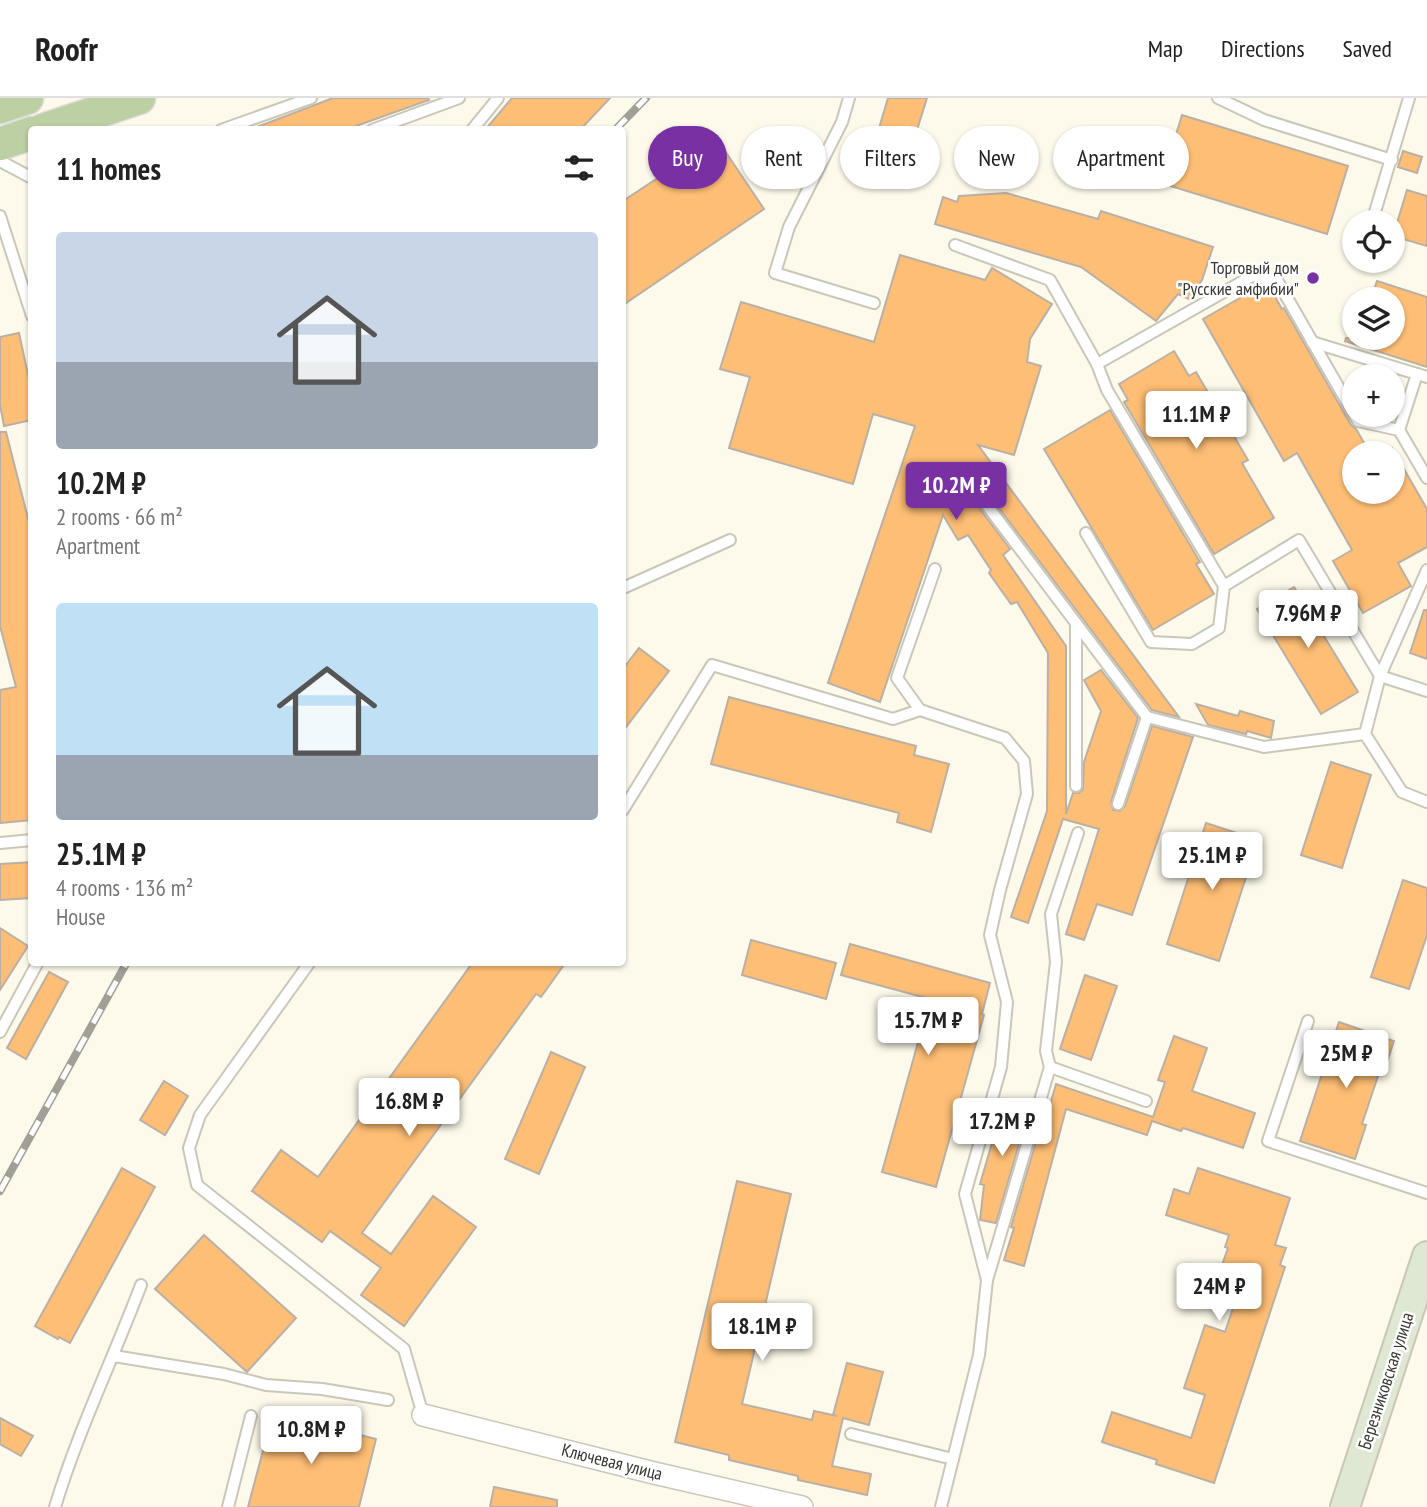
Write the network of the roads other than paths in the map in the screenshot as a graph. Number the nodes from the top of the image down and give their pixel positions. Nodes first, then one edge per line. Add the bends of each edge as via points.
1 (27, 98) edge
2 (139, 98) edge
3 (311, 98) edge
4 (459, 98) edge
5 (498, 98) edge
6 (849, 98) edge
7 (1218, 98) edge
8 (1409, 98) edge
9 (0, 107) edge
10 (55, 126) edge
11 (232, 126) edge
12 (383, 126) edge
13 (475, 126) edge
14 (28, 134) edge
15 (0, 144) edge
16 (1392, 160) junction
17 (0, 161) edge
18 (28, 176) edge
19 (1377, 210) edge
20 (0, 216) edge
21 (955, 245) dead end
22 (874, 303) dead end
23 (28, 304) edge
24 (1312, 342) junction
25 (1097, 364) junction
26 (1422, 376) edge
27 (1399, 430) junction
28 (961, 471) dead end
29 (1427, 478) edge
30 (1086, 533) dead end
31 (730, 540) dead end
32 (935, 569) dead end
33 (1427, 570) edge
34 (1224, 586) junction
35 (626, 587) edge
36 (1076, 623) junction
37 (1380, 676) junction
38 (1427, 691) edge
39 (920, 710) junction
40 (1147, 718) junction
41 (1366, 734) junction
42 (1076, 786) dead end
43 (1427, 802) edge
44 (1118, 804) dead end
45 (626, 805) edge
46 (1078, 834) dead end
47 (28, 840) edge
48 (0, 843) edge
49 (36, 966) edge
50 (307, 966) edge
51 (1308, 1021) dead end
52 (0, 1032) edge
53 (1050, 1068) junction
54 (1146, 1101) dead end
55 (1427, 1193) edge
56 (1426, 1265) edge
57 (987, 1280) junction
58 (141, 1284) dead end
59 (114, 1356) junction
60 (388, 1400) dead end
61 (423, 1415) joint
62 (251, 1416) dead end
63 (851, 1434) dead end
64 (953, 1459) junction
65 (55, 1507) edge
66 (228, 1507) edge
67 (802, 1507) edge
68 (941, 1507) edge
69 (1345, 1507) edge

1 - 9 main road
2 - 10 main road
3 - 11 lane
4 - 12 lane
5 - 13 lane
6 - 22 lane via 842,122 789,226 775,273
7 - 16 lane via 1264,120
8 - 16 lane
14 - 15 main road
16 - 19 lane
17 - 18 lane
20 - 23 lane
21 - 25 lane via 1050,280
24 - 25 lane via 1278,282 1252,276
24 - 26 lane
24 - 27 lane via 1357,421
25 - 34 lane via 1107,390
26 - 27 lane
27 - 29 lane
28 - 36 lane
30 - 34 lane via 1151,642 1192,644 1219,628
31 - 35 lane
32 - 39 lane via 897,678
33 - 37 lane
34 - 37 lane via 1299,540
36 - 40 lane
36 - 42 lane
37 - 38 lane
37 - 41 lane
39 - 45 lane via 893,719 712,665
39 - 57 lane via 1004,738 1024,761 1027,794 990,935 1007,1002 1001,1067 965,1194
40 - 41 lane via 1264,747
40 - 44 lane
41 - 43 lane via 1402,792
46 - 53 lane via 1051,915 1056,962 1046,1051
47 - 48 lane
49 - 52 lane
50 - 61 lane via 200,1115 189,1148 197,1185 404,1349
51 - 55 lane via 1268,1141
53 - 54 lane
53 - 57 lane
56 - 69 main road, Березниковская улица
57 - 64 lane via 979,1355
58 - 59 lane
59 - 60 lane via 266,1385
59 - 65 lane via 93,1400
61 - 67 street, Ключевая улица
62 - 66 lane
63 - 64 lane
64 - 68 lane

